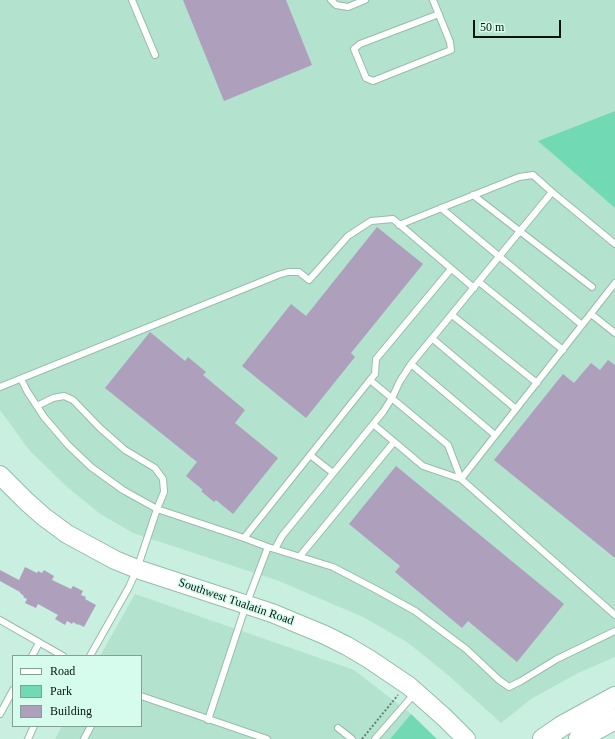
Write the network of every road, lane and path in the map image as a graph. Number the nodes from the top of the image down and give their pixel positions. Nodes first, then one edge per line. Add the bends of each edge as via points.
1 (132, 0) edge
2 (330, 0) edge
3 (365, 0) edge
4 (434, 0) edge
5 (439, 14) junction
6 (155, 55) dead end
7 (552, 192) junction
8 (473, 195) junction
9 (441, 208) junction
10 (399, 224) junction
11 (520, 231) junction
12 (615, 244) edge
13 (499, 257) junction
14 (451, 269) junction
15 (479, 282) junction
16 (615, 283) edge
17 (592, 287) dead end
18 (474, 288) junction
19 (591, 314) junction
20 (452, 315) junction
21 (582, 325) junction
22 (615, 333) edge
23 (432, 339) junction
24 (563, 350) junction
25 (411, 364) junction
26 (21, 379) junction
27 (370, 380) junction
28 (537, 383) junction
29 (0, 387) edge
30 (392, 398) junction
31 (37, 406) junction
32 (516, 409) junction
33 (373, 424) junction
34 (496, 435) junction
35 (394, 442) junction
36 (310, 455) junction
37 (333, 473) junction
38 (0, 476) edge
39 (461, 479) junction
40 (156, 509) junction
41 (244, 538) junction
42 (268, 547) junction
43 (275, 549) junction
44 (300, 556) junction
45 (137, 569) junction
46 (246, 605) junction
47 (615, 614) edge
48 (0, 620) edge
49 (615, 631) edge
50 (39, 643) junction
51 (33, 655) edge
52 (61, 655) edge
53 (91, 655) edge
54 (411, 688) junction
55 (12, 692) edge
56 (142, 696) edge
57 (615, 697) edge
58 (0, 714) edge
59 (615, 719) edge
60 (208, 720) junction
61 (34, 727) edge
62 (90, 727) edge
63 (338, 728) dead end
64 (28, 739) edge
65 (84, 739) edge
66 (267, 739) edge
67 (352, 739) edge
68 (362, 739) edge
69 (375, 739) edge
70 (466, 739) edge
71 (543, 739) edge
72 (579, 739) edge

1 - 6 lane
2 - 3 lane via 336,5 348,7
4 - 5 lane
5 - 5 lane via 451,50 373,81 366,78 354,49 360,44
7 - 8 lane via 533,175 519,177
7 - 11 lane
7 - 12 lane
8 - 9 lane
8 - 11 lane
9 - 10 lane
9 - 13 lane
10 - 14 lane
10 - 26 lane via 393,219 370,221 348,236 309,280 299,272 278,275
11 - 13 lane
11 - 17 lane
13 - 15 lane
13 - 21 lane
14 - 18 lane
14 - 27 lane via 376,359 375,374
15 - 18 lane
15 - 24 lane
16 - 19 lane
18 - 20 lane
19 - 21 lane
19 - 22 lane
20 - 23 lane
20 - 28 lane
21 - 24 lane
23 - 25 lane
23 - 32 lane
24 - 28 lane
25 - 30 lane
25 - 34 lane
26 - 29 lane
26 - 31 lane
27 - 30 lane
27 - 36 lane
28 - 32 lane
30 - 33 lane
30 - 39 lane via 448,445
31 - 40 lane via 68,445 91,467
31 - 40 lane via 64,396 73,400 125,450 155,468 163,479 164,492
32 - 34 lane
33 - 35 lane
33 - 37 lane
34 - 39 lane
35 - 39 lane via 423,466
35 - 44 lane
36 - 37 lane
36 - 41 lane
37 - 43 lane via 282,536
38 - 45 main road, Southwest Tualatin Road via 30,505 67,534 114,560
39 - 47 lane
40 - 41 lane
40 - 45 lane
41 - 42 lane
42 - 43 lane
42 - 46 lane
43 - 44 lane
44 - 49 lane via 333,568 415,611 466,649 498,680 509,687 557,659
45 - 46 main road, Southwest Tualatin Road
45 - 53 lane
46 - 54 main road, Southwest Tualatin Road via 325,635 369,659
46 - 60 lane
48 - 50 lane
50 - 51 lane
50 - 52 lane
54 - 68 path
54 - 69 lane
54 - 70 main road, Southwest Tualatin Road
55 - 58 lane
56 - 60 lane
57 - 71 main road
59 - 72 main road
60 - 66 lane
61 - 64 lane
62 - 65 lane
63 - 67 lane

